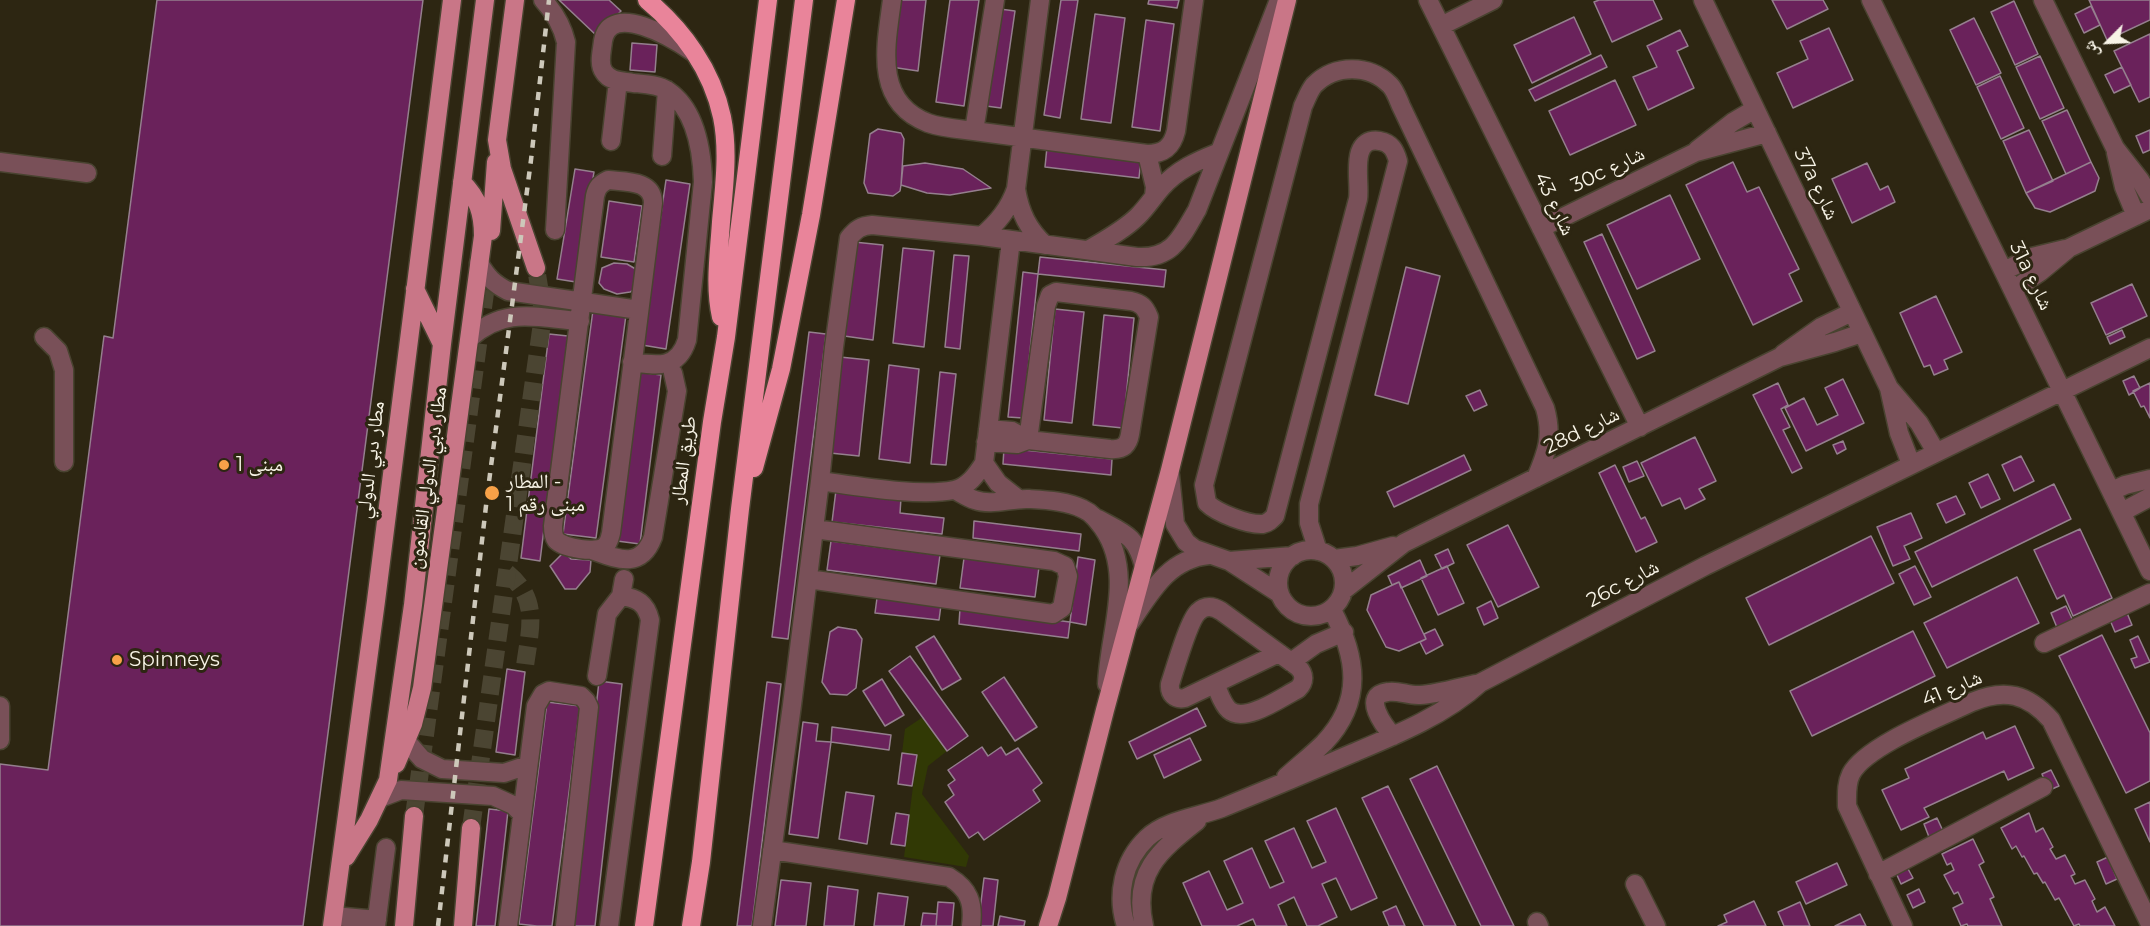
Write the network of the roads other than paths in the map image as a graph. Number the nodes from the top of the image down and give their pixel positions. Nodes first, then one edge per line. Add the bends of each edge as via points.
1 (452, 0) edge
2 (485, 0) edge
3 (515, 0) edge
4 (543, 0) edge
5 (647, 0) edge
6 (804, 0) edge
7 (846, 0) edge
8 (892, 0) edge
9 (995, 0) edge
10 (1040, 0) edge
11 (1194, 0) edge
12 (1279, 0) edge
13 (1287, 0) edge
14 (1428, 0) edge
15 (1493, 0) edge
16 (1703, 0) edge
17 (1871, 0) edge
18 (2043, 0) edge
19 (766, 3) edge
20 (1441, 26) junction
21 (696, 55) junction
22 (618, 81) junction
23 (667, 90) junction
24 (1755, 109) junction
25 (974, 131) junction
26 (1767, 133) junction
27 (1023, 138) junction
28 (498, 140) junction
29 (611, 141) dead end
30 (2115, 148) junction
31 (1696, 152) junction
32 (1218, 153) junction
33 (1147, 154) junction
34 (662, 156) dead end
35 (0, 162) edge
36 (87, 173) dead end
37 (462, 182) junction
38 (1016, 189) junction
39 (1154, 196) junction
40 (2150, 197) edge
41 (2143, 212) edge
42 (1541, 228) junction
43 (555, 230) dead end
44 (982, 236) junction
45 (1011, 240) junction
46 (1045, 244) junction
47 (2069, 248) junction
48 (1088, 250) junction
49 (484, 267) junction
50 (536, 268) tunnel mouth
51 (2004, 271) junction
52 (415, 289) junction
53 (2013, 290) junction
54 (583, 302) junction
55 (639, 310) junction
56 (1852, 312) junction
57 (580, 321) junction
58 (1862, 333) junction
59 (44, 337) dead end
60 (726, 337) junction
61 (470, 338) junction
62 (2150, 348) edge
63 (441, 350) junction
64 (1780, 357) junction
65 (632, 362) junction
66 (673, 373) dead end
67 (1889, 388) junction
68 (2062, 392) junction
69 (1640, 427) junction
70 (987, 436) junction
71 (1028, 440) junction
72 (1936, 452) junction
73 (64, 462) dead end
74 (984, 463) junction
75 (1911, 464) junction
76 (1170, 470) junction
77 (1536, 478) junction
78 (2150, 479) edge
79 (820, 481) junction
80 (954, 490) junction
81 (2112, 492) junction
82 (2150, 497) edge
83 (1017, 498) junction
84 (740, 509) junction
85 (2122, 512) junction
86 (1096, 518) junction
87 (814, 529) junction
88 (1404, 543) junction
89 (592, 550) junction
90 (1209, 555) junction
91 (1326, 555) junction
92 (1293, 556) junction
93 (1229, 561) junction
94 (1144, 567) junction
95 (2150, 571) edge
96 (807, 579) junction
97 (1344, 590) junction
98 (2150, 593) edge
99 (1280, 594) junction
100 (1332, 610) junction
101 (1129, 624) junction
102 (1344, 632) junction
103 (2044, 643) dead end
104 (1285, 657) junction
105 (597, 676) dead end
106 (1480, 683) junction
107 (1215, 684) junction
108 (0, 706) edge
109 (1105, 710) junction
110 (1393, 736) junction
111 (0, 740) edge
112 (407, 742) junction
113 (528, 765) junction
114 (388, 780) junction
115 (1276, 787) junction
116 (2043, 787) dead end
117 (380, 798) junction
118 (522, 814) junction
119 (1206, 814) junction
120 (414, 816) tunnel mouth
121 (471, 828) tunnel mouth
122 (386, 848) dead end
123 (772, 850) junction
124 (342, 863) junction
125 (1878, 874) junction
126 (1635, 884) dead end
127 (333, 921) edge
128 (377, 923) edge
129 (2150, 924) edge
130 (404, 926) edge
131 (462, 926) edge
132 (508, 926) edge
133 (565, 926) edge
134 (609, 926) edge
135 (644, 926) edge
136 (691, 926) edge
137 (762, 926) edge
138 (971, 926) edge
139 (1048, 926) edge
140 (1126, 926) edge
141 (1144, 926) edge
142 (1656, 926) edge
143 (1903, 926) edge

1 - 52 main road, مطار دبي الدولي
2 - 37 main road
3 - 28 main road, مطار دبي الدولي القادمون
4 - 43 street via 556,15 566,42
5 - 21 highway via 684,36
6 - 84 highway
7 - 84 highway via 781,369
8 - 25 street via 885,53 886,74 894,94 907,110 925,122
9 - 25 street
10 - 27 street
11 - 33 street via 1173,141 1157,154
12 - 32 street
13 - 76 main road
14 - 20 street, شارع 43
15 - 20 street
16 - 24 street, 37a شارع
17 - 51 street, 31a شارع
18 - 30 street
19 - 60 highway, طريق المطار
20 - 42 street, شارع 43
21 - 22 street via 663,32 643,24 615,22 604,36 600,58 604,74
21 - 60 highway via 722,116 725,150 717,289
22 - 23 street
22 - 29 street
23 - 34 street
23 - 65 street via 695,129 703,164 687,340 676,360 665,364
24 - 26 street, 37a شارع
24 - 31 street, 30c شارع
25 - 27 street
26 - 31 street, 30c شارع
26 - 56 street, 37a شارع
27 - 33 street
27 - 38 street
28 - 49 main road, مطار دبي الدولي القادمون
28 - 50 main road, مطار دبي الدولي القادمون via 502,169
30 - 40 street
30 - 41 street via 2124,187
31 - 42 street, 30c شارع
32 - 39 street via 1177,173
32 - 48 street via 1197,210 1171,249 1149,258
33 - 39 street
35 - 36 street
37 - 49 main road, مطار دبي الدولي القادمون via 474,193 480,207
37 - 63 main road
38 - 44 street via 1004,216
38 - 46 street via 1025,220
39 - 48 street via 1127,226
41 - 47 street
42 - 69 street, شارع 43
44 - 45 street
44 - 79 street via 863,225 849,238
45 - 46 street
45 - 70 street
46 - 48 street
47 - 51 street via 2032,257
47 - 53 street
49 - 54 street via 486,275 508,291
49 - 61 main road, مطار دبي الدولي القادمون
51 - 53 street, 31a شارع
52 - 63 main road
52 - 124 main road, مطار دبي الدولي
53 - 68 street, 31a شارع
54 - 55 street
54 - 55 street via 597,189 608,180 626,182 644,185 653,196
54 - 57 street
55 - 65 street
56 - 58 street, 37a شارع
56 - 64 street via 1814,331
57 - 61 street via 504,318
57 - 89 street via 553,533 562,544
58 - 64 street
58 - 67 street, 37a شارع
59 - 73 street via 58,351 64,370
60 - 135 highway, طريق المطار
61 - 112 main road, مطار دبي الدولي القادمون via 422,688
62 - 68 street, 26c شارع
63 - 114 main road, مطار دبي الدولي القادمون via 413,605
64 - 69 street, 28d شارع
65 - 89 street via 609,540 599,550
66 - 89 street via 677,391 650,547 642,555 623,560
67 - 72 street via 1919,423
67 - 75 street
68 - 72 street, 26c شارع
68 - 81 street, 31a شارع
69 - 77 street, 28d شارع
70 - 71 street via 1012,431
70 - 74 street
71 - 71 street via 1117,450 1129,441 1149,317 1139,303 1062,292 1050,295
72 - 75 street, 26c شارع
74 - 80 street via 972,479
74 - 83 street via 998,483
75 - 106 street, 26c شارع
76 - 90 street via 1174,524 1186,542
76 - 94 main road
77 - 88 street, 28d شارع
77 - 91 street via 1548,444 1550,426 1545,408 1391,86 1373,73 1352,68 1330,73 1313,86 1303,106 1204,485 1207,503 1221,513 1260,524 1275,516 1358,199 1358,152 1376,140 1387,142 1398,161 1309,504 1309,523
78 - 81 street
79 - 80 street via 918,491
79 - 87 street
80 - 83 street via 985,502
81 - 85 street, 31a شارع
82 - 85 street
83 - 86 street via 1072,504
84 - 136 highway
85 - 95 street, 31a شارع
86 - 94 street via 1136,542
86 - 109 street via 1112,544 1119,571
87 - 96 street
87 - 96 street via 1054,561 1065,566 1068,576 1062,608 1053,614
88 - 91 street, 28d شارع via 1357,556
88 - 97 street, 28d شارع
90 - 93 street
90 - 101 street via 1189,558 1172,568
91 - 92 street via 1305,550
91 - 97 street via 1339,564
92 - 93 street
92 - 99 street via 1281,568
93 - 99 street
94 - 101 main road
96 - 123 street
97 - 100 street
98 - 103 street
99 - 100 street via 1284,603 1302,616 1323,615
100 - 102 street
101 - 109 main road
102 - 104 street
102 - 115 street via 1353,667 1343,716 1324,743
104 - 107 street
104 - 107 street via 1304,674 1303,683 1247,714 1227,709
104 - 107 street via 1221,611 1204,608 1195,616 1169,688 1182,699
105 - 134 street via 607,614 623,587 648,609 650,620
106 - 110 street, 26c شارع via 1458,700
106 - 110 street via 1420,695 1381,694 1376,700 1377,715
108 - 111 street
109 - 139 main road
110 - 115 street, 26c شارع
112 - 113 street via 422,759 442,769 504,773
112 - 114 main road, مطار دبي الدولي القادمون
113 - 118 street
113 - 133 street via 538,699 549,691 586,700 589,715
114 - 117 main road, مطار دبي الدولي القادمون
115 - 119 street, 26c شارع
116 - 125 street
117 - 118 street via 401,790 493,796
117 - 124 main road, مطار دبي الدولي القادمون
118 - 132 street
119 - 140 street via 1164,827 1148,836 1136,850 1122,884
119 - 141 street via 1168,844 1147,872 1141,907
120 - 130 main road
121 - 131 main road
122 - 128 street
123 - 137 street
123 - 138 street via 949,877 968,893
124 - 127 main road, مطار دبي الدولي
125 - 129 street, شارع 41 via 1846,806 1847,785 1860,762 1883,745 1972,702 1993,695 2015,695 2029,700 2051,720
125 - 143 street, شارع 41
126 - 142 street
127 - 128 street

